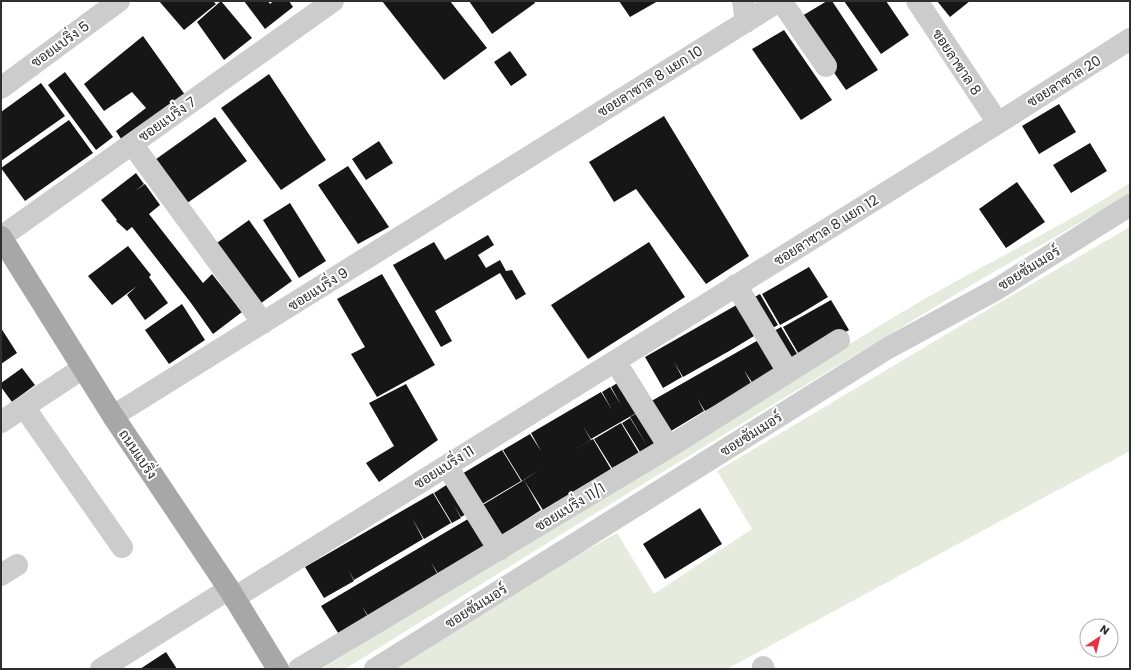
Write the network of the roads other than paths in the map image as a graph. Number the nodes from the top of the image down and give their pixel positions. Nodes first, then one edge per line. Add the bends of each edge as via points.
1 (119, 1) edge
2 (333, 1) edge
3 (780, 1) edge
4 (916, 1) edge
5 (744, 11) edge
6 (1130, 39) edge
7 (826, 66) dead end
8 (1, 88) edge
9 (998, 123) junction
10 (132, 144) junction
11 (522, 161) joint
12 (1130, 205) edge
13 (1, 237) edge
14 (736, 285) junction
15 (263, 323) junction
16 (655, 336) joint
17 (839, 340) dead end
18 (615, 361) junction
19 (83, 368) junction
20 (788, 372) junction
21 (24, 407) junction
22 (113, 416) junction
23 (1, 422) edge
24 (669, 447) junction
25 (447, 466) junction
26 (122, 547) dead end
27 (498, 550) junction
28 (231, 594) junction
29 (101, 669) edge
30 (278, 669) edge
31 (299, 669) edge
32 (375, 669) edge

1 - 8 street, ซอยแบริ่ง 5
2 - 10 street, ซอยแบริ่ง 7
3 - 5 street, ซอยลาซาล 8 แยก 10
3 - 7 street
4 - 9 street, ซอยลาซาล 8
5 - 11 street, ซอยลาซาล 8 แยก 10
6 - 9 street, ซอยลาซาล 20
9 - 14 street, ซอยลาซาล 8 แยก 12
10 - 13 street, ซอยแบริ่ง 7
10 - 15 street
11 - 15 street, ซอยแบริ่ง 9
12 - 32 street, ซอยซัมเมอร์ via 997,289 888,348
13 - 19 main road, ถนนแบริ่ง
14 - 16 street, ซอยลาซาล 8 แยก 12
14 - 20 street
15 - 22 street, ซอยแบริ่ง 9
16 - 18 street, ซอยแบริ่ง 11
17 - 20 street, ซอยแบริ่ง 11/1
18 - 24 street
18 - 25 street, ซอยแบริ่ง 11
19 - 21 street
19 - 22 main road, ถนนแบริ่ง
20 - 24 street, ซอยแบริ่ง 11/1
21 - 23 street
21 - 26 street
22 - 28 main road, ถนนแบริ่ง
24 - 27 street, ซอยแบริ่ง 11/1
25 - 27 street
25 - 28 street, ซอยแบริ่ง 11
27 - 31 street, ซอยแบริ่ง 11/1
28 - 29 street, ซอยแบริ่ง 11
28 - 30 main road, ถนนแบริ่ง

